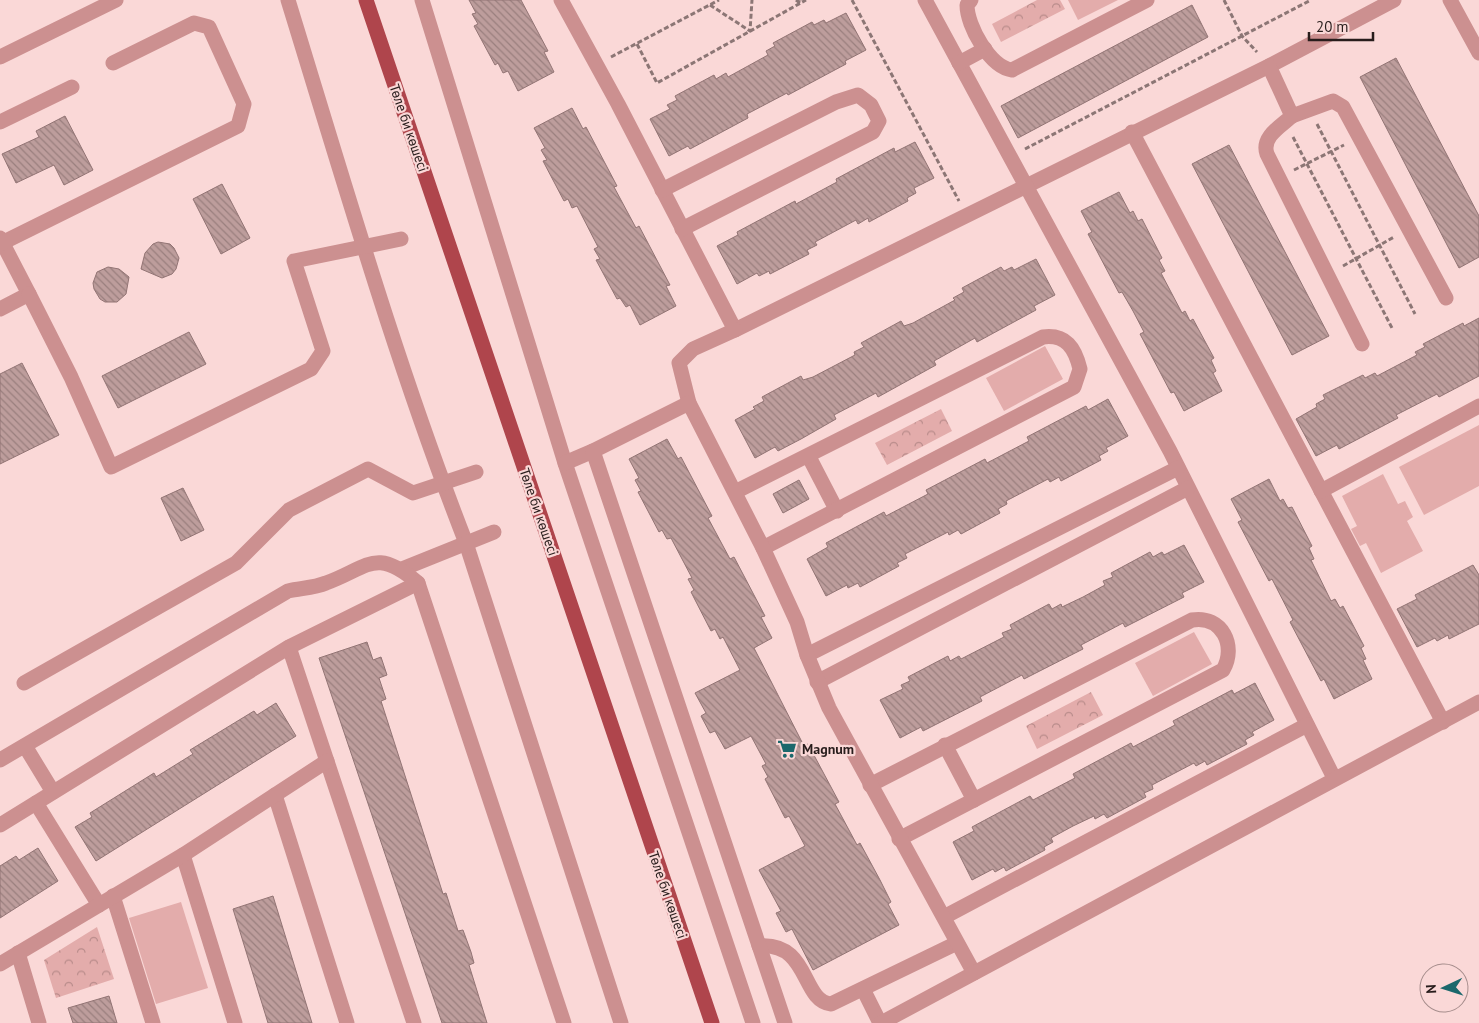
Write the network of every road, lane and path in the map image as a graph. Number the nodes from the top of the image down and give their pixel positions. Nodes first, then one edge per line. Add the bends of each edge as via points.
1 (116, 0) edge
2 (288, 0) edge
3 (366, 0) edge
4 (422, 0) edge
5 (561, 0) edge
6 (719, 0) edge
7 (752, 0) edge
8 (806, 0) edge
9 (852, 0) edge
10 (925, 0) edge
11 (971, 0) edge
12 (1147, 0) edge
13 (1224, 0) edge
14 (1310, 0) edge
15 (1394, 0) edge
16 (1450, 0) edge
17 (799, 1) edge
18 (710, 5) junction
19 (750, 31) junction
20 (1242, 36) junction
21 (637, 44) junction
22 (985, 49) junction
23 (1479, 53) edge
24 (0, 57) edge
25 (113, 62) dead end
26 (959, 63) junction
27 (597, 65) junction
28 (1269, 66) junction
29 (72, 87) dead end
30 (1309, 108) junction
31 (1288, 119) junction
32 (0, 122) edge
33 (1132, 132) junction
34 (1360, 136) junction
35 (1332, 152) junction
36 (1010, 156) junction
37 (1307, 164) junction
38 (1278, 178) junction
39 (1027, 187) junction
40 (662, 190) junction
41 (968, 217) junction
42 (682, 228) junction
43 (1409, 229) junction
44 (401, 238) dead end
45 (1, 240) edge
46 (1380, 245) junction
47 (365, 246) junction
48 (1356, 259) junction
49 (1328, 276) junction
50 (29, 294) junction
51 (1446, 298) dead end
52 (0, 309) edge
53 (1416, 314) dead end
54 (1392, 328) dead end
55 (735, 330) junction
56 (1362, 344) dead end
57 (689, 403) junction
58 (1479, 406) edge
59 (593, 451) junction
60 (809, 456) junction
61 (565, 463) junction
62 (1178, 468) junction
63 (476, 472) dead end
64 (443, 483) junction
65 (1188, 488) junction
66 (1321, 491) junction
67 (735, 492) junction
68 (837, 511) junction
69 (494, 532) dead end
70 (466, 543) junction
71 (763, 548) junction
72 (402, 569) junction
73 (418, 583) junction
74 (289, 647) junction
75 (807, 655) junction
76 (817, 682) junction
77 (24, 683) dead end
78 (1479, 702) edge
79 (1443, 722) junction
80 (1307, 725) junction
81 (945, 745) junction
82 (25, 746) junction
83 (0, 760) edge
84 (327, 761) junction
85 (1334, 778) junction
86 (870, 785) junction
87 (53, 792) junction
88 (275, 795) junction
89 (974, 800) junction
90 (36, 803) junction
91 (0, 825) edge
92 (899, 839) junction
93 (183, 856) junction
94 (113, 896) junction
95 (99, 905) junction
96 (944, 917) junction
97 (957, 943) junction
98 (759, 946) junction
99 (18, 953) junction
100 (0, 964) edge
101 (974, 973) junction
102 (863, 989) junction
103 (39, 1023) edge
104 (153, 1023) edge
105 (235, 1023) edge
106 (347, 1023) edge
107 (414, 1023) edge
108 (564, 1023) edge
109 (621, 1023) edge
110 (712, 1023) edge
111 (753, 1023) edge
112 (785, 1023) edge
113 (881, 1023) edge

1 - 24 street
2 - 47 street
3 - 110 main road, Төле би көшесі
4 - 61 street
5 - 27 street
6 - 18 path
7 - 19 path
8 - 17 path
9 - 41 path
10 - 26 street
11 - 22 street via 967,5 967,15
12 - 22 street via 1012,70 1003,69
13 - 20 path
14 - 20 path
15 - 28 street
16 - 23 street
17 - 19 path
18 - 19 path
18 - 21 path
19 - 21 path via 657,83
20 - 28 path
20 - 36 path
21 - 27 path
22 - 26 street
25 - 45 street via 194,23 209,27 244,104 238,126
26 - 36 street
27 - 40 street
28 - 31 street
28 - 33 street
29 - 32 street
30 - 31 street
30 - 34 street via 1334,102 1343,107
30 - 35 path
31 - 37 path
31 - 38 street via 1266,140 1264,147
33 - 39 street
33 - 66 street
34 - 35 path
34 - 43 street
35 - 37 path
35 - 46 path
36 - 39 street
37 - 38 path
37 - 48 path
38 - 49 street
39 - 41 street
39 - 62 street
40 - 42 street
40 - 42 street via 836,102 858,95 871,105 879,121 873,132
41 - 55 street
42 - 55 street
43 - 46 path
43 - 51 street
44 - 47 street
45 - 50 street
46 - 48 path
46 - 53 path
47 - 50 street via 294,261 323,351 311,369 111,467
47 - 64 street
48 - 49 path
48 - 54 path
49 - 56 street
50 - 52 street
55 - 57 street via 693,349 680,363
57 - 59 street
57 - 67 street
58 - 66 street
59 - 61 street
59 - 98 street
60 - 67 street
60 - 68 street
60 - 68 street via 1043,337 1062,337 1070,343 1080,369 1074,387
61 - 111 street
62 - 65 street
62 - 75 street
63 - 64 street
64 - 70 street
64 - 77 street via 413,493 368,469 289,510 236,563
65 - 76 street
65 - 80 street
66 - 79 street
67 - 71 street
68 - 71 street
69 - 70 street
70 - 72 street
70 - 109 street
71 - 75 street via 797,622
72 - 73 street
72 - 82 street via 387,564 365,564 328,583 288,590
73 - 74 street
73 - 108 street
74 - 84 street
74 - 87 street
75 - 76 street
76 - 86 street
78 - 79 street
79 - 85 street
80 - 85 street
80 - 96 street
81 - 86 street
81 - 89 street
81 - 89 street via 1192,620 1211,620 1222,632 1229,652 1223,670
82 - 83 street
82 - 87 street
84 - 88 street
84 - 107 street
85 - 101 street
86 - 92 street
87 - 90 street
88 - 93 street
88 - 106 street
89 - 92 street
90 - 91 street
90 - 95 street
92 - 96 street
93 - 94 street
93 - 105 street
94 - 95 street
94 - 104 street
95 - 99 street
96 - 97 street
97 - 101 street
97 - 102 street
98 - 102 street via 772,945 786,950 806,976 817,999 824,1004 832,1004
98 - 112 street
99 - 100 street
99 - 103 street
101 - 113 street
102 - 113 street

